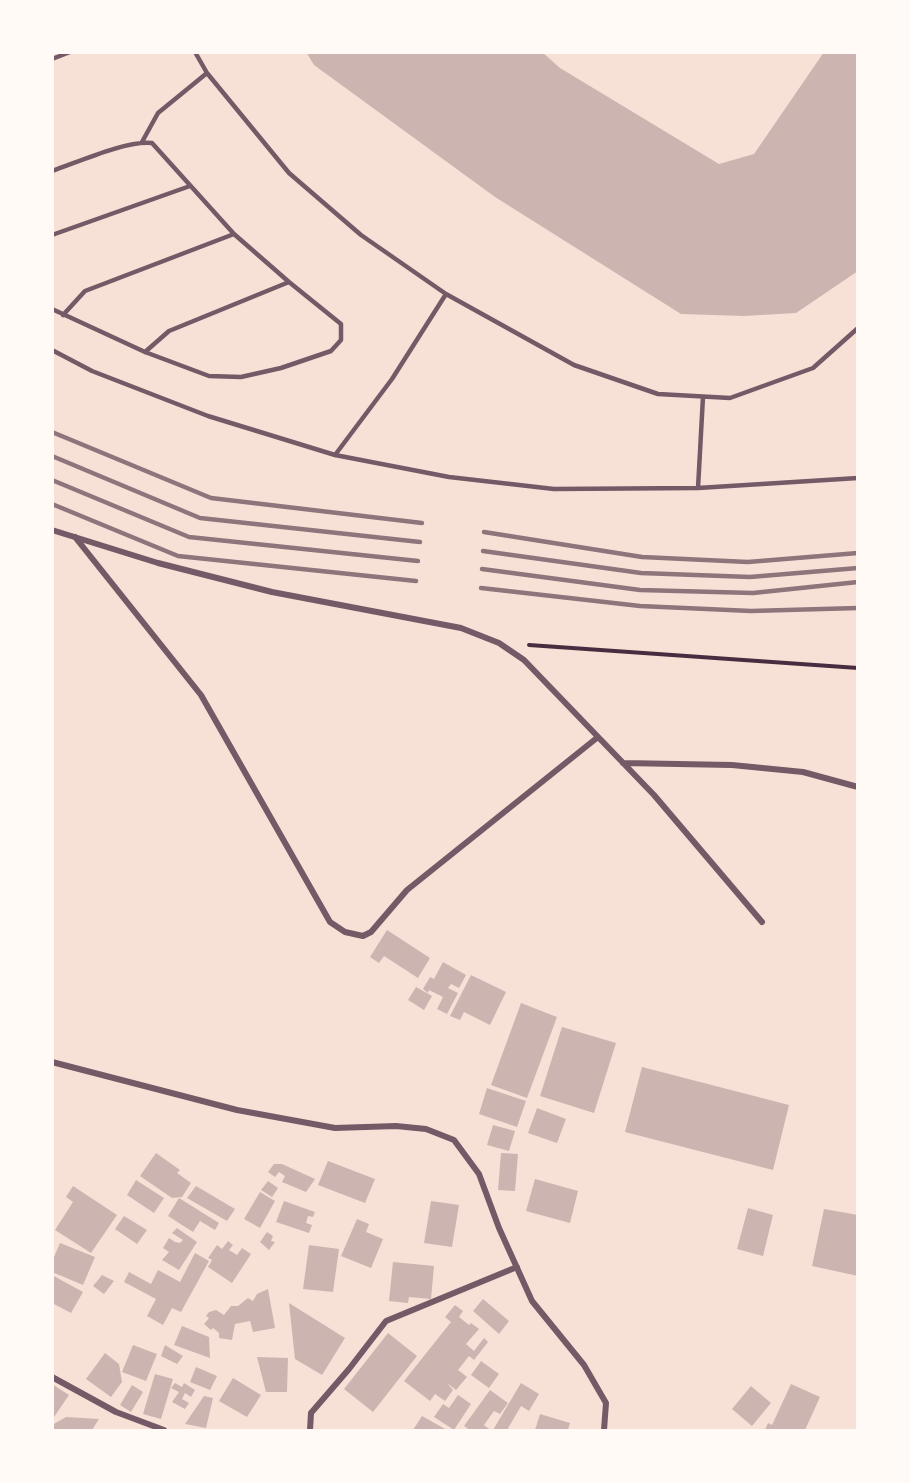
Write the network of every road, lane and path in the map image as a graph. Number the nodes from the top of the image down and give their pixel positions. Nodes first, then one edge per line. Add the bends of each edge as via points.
1 (70, 52) edge
2 (195, 52) edge
3 (52, 59) edge
4 (207, 73) junction
5 (142, 142) junction
6 (52, 171) edge
7 (190, 186) junction
8 (234, 234) junction
9 (52, 235) edge
10 (289, 282) junction
11 (446, 294) junction
12 (52, 309) edge
13 (63, 315) junction
14 (858, 328) edge
15 (52, 350) edge
16 (145, 352) junction
17 (703, 397) junction
18 (335, 455) junction
19 (858, 478) edge
20 (698, 488) junction
21 (52, 530) edge
22 (75, 537) junction
23 (499, 643) junction
24 (858, 668) edge
25 (598, 737) junction
26 (623, 763) junction
27 (858, 787) edge
28 (762, 922) dead end
29 (52, 1062) edge
30 (517, 1267) junction
31 (52, 1377) edge
32 (164, 1431) edge
33 (310, 1431) edge
34 (604, 1431) edge

1 - 3 lane
2 - 4 lane
4 - 5 lane via 158,113
4 - 11 lane via 289,172 361,235
5 - 6 lane
5 - 7 lane via 152,143 162,152
7 - 8 lane
7 - 9 lane
8 - 10 lane
8 - 13 lane via 85,291
10 - 16 lane via 169,331
10 - 16 lane via 341,324 341,340 331,351 241,377 209,376
11 - 17 lane via 574,365 658,394
11 - 18 lane via 392,379
12 - 13 lane
13 - 16 lane
14 - 17 lane via 813,368 730,398
15 - 18 lane via 208,416
17 - 20 lane
18 - 20 lane via 449,477 554,489
19 - 20 lane
21 - 22 street
22 - 23 street via 249,586 460,628
22 - 25 street via 201,695 330,922 345,932 363,936 372,932 407,890
23 - 24 path
23 - 25 street via 524,660
25 - 26 street
26 - 27 street via 744,766 803,772
26 - 28 street
29 - 30 street via 237,1110 335,1128 426,1129 454,1140 479,1174
30 - 33 street via 386,1322 310,1413
30 - 34 street via 532,1301 584,1365 606,1404
31 - 32 street via 116,1412

